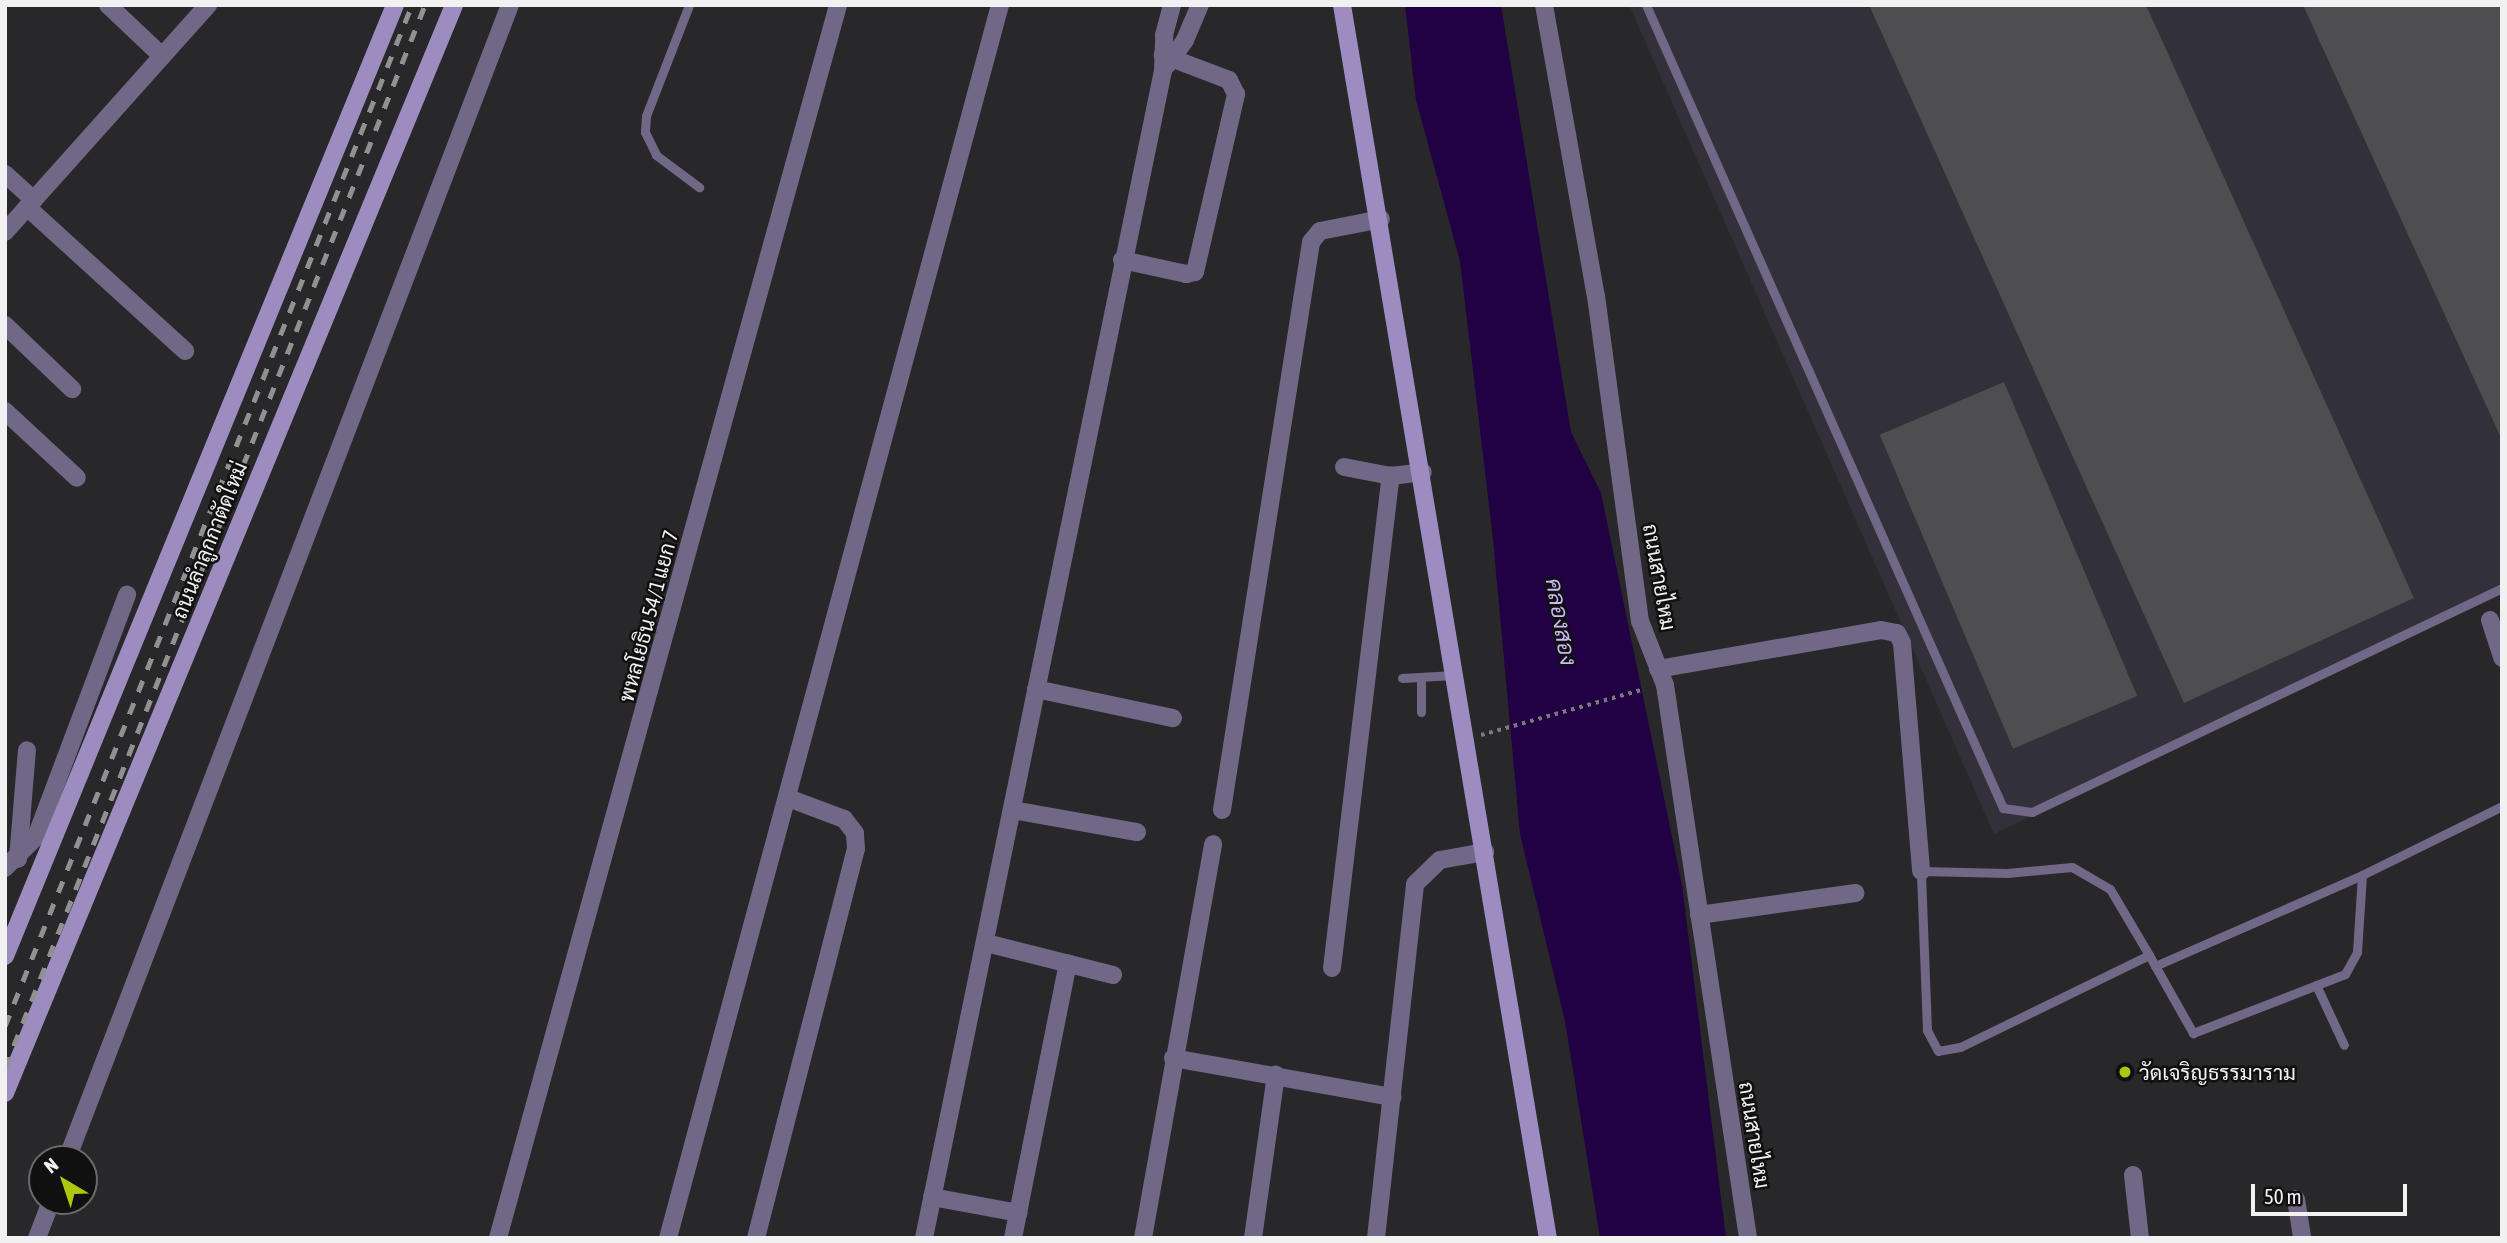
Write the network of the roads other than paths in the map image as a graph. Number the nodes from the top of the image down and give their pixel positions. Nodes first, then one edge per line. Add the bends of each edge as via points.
1 (108, 5) edge
2 (208, 5) edge
3 (395, 5) edge
4 (454, 5) edge
5 (510, 5) edge
6 (689, 5) edge
7 (838, 5) edge
8 (1000, 5) edge
9 (1172, 5) edge
10 (1200, 5) edge
11 (1342, 5) edge
12 (1544, 5) edge
13 (1646, 5) edge
14 (162, 56) junction
15 (1166, 62) junction
16 (5, 174) edge
17 (699, 187) dead end
18 (31, 203) junction
19 (1381, 219) junction
20 (5, 232) edge
21 (1122, 260) junction
22 (5, 325) edge
23 (184, 351) dead end
24 (72, 390) dead end
25 (5, 411) edge
26 (1344, 467) dead end
27 (1423, 472) junction
28 (1391, 476) junction
29 (77, 478) dead end
30 (2502, 588) edge
31 (127, 594) dead end
32 (2490, 620) dead end
33 (2502, 658) edge
34 (1658, 669) junction
35 (1456, 675) junction
36 (1421, 677) junction
37 (1402, 678) dead end
38 (1036, 689) junction
39 (1421, 712) dead end
40 (1172, 718) dead end
41 (27, 750) dead end
42 (788, 797) junction
43 (2502, 806) edge
44 (1013, 810) junction
45 (1222, 810) dead end
46 (1138, 832) dead end
47 (1213, 844) dead end
48 (1485, 852) junction
49 (9, 862) edge
50 (1921, 871) junction
51 (2362, 875) junction
52 (1855, 893) dead end
53 (1699, 915) junction
54 (986, 943) junction
55 (2149, 955) junction
56 (5, 956) edge
57 (1068, 963) junction
58 (2155, 966) junction
59 (1332, 968) dead end
60 (1113, 975) dead end
61 (2316, 985) junction
62 (2344, 1045) dead end
63 (1173, 1058) junction
64 (1276, 1075) junction
65 (5, 1093) edge
66 (1393, 1097) junction
67 (72, 1145) edge
68 (2133, 1175) dead end
69 (932, 1197) junction
70 (2295, 1199) dead end
71 (1018, 1213) junction
72 (46, 1215) edge
73 (37, 1238) edge
74 (498, 1238) edge
75 (667, 1238) edge
76 (756, 1238) edge
77 (924, 1238) edge
78 (1013, 1238) edge
79 (1143, 1238) edge
80 (1253, 1238) edge
81 (1376, 1238) edge
82 (1548, 1238) edge
83 (1748, 1238) edge
84 (2140, 1238) edge
85 (2302, 1238) edge

1 - 14 street
2 - 14 street
3 - 56 main road, ถนนลำลูกกาตัดใหม่
4 - 65 main road, ถนนลำลูกกาตัดใหม่
5 - 67 street
6 - 17 lane via 646,116 645,132 656,155
7 - 74 street, พหลโยธิน 54/1 แยก 7
8 - 42 street
9 - 15 street
10 - 15 street
11 - 19 main road
12 - 34 street, ถนนสายไหม via 1596,296 1640,621
13 - 30 lane via 2003,808 2020,814 2032,812
14 - 18 street
15 - 21 street
15 - 21 street via 1229,80 1236,94 1199,266 1186,274
16 - 18 street
18 - 20 street
18 - 23 street
19 - 27 main road
19 - 45 street via 1320,231 1311,242
21 - 38 street
22 - 24 street
25 - 29 street
26 - 28 street
27 - 28 street
27 - 35 main road
28 - 59 street
31 - 49 street via 36,837
32 - 33 street
34 - 50 street via 1881,630 1897,633 1902,643
34 - 53 street, ถนนสายไหม
35 - 36 lane
35 - 48 main road
36 - 37 lane
36 - 39 lane
38 - 40 street
38 - 44 street
41 - 49 street
42 - 75 street
42 - 76 street via 844,819 855,833 856,849
43 - 51 lane
44 - 46 street
44 - 54 street
47 - 63 street
48 - 66 street via 1440,860 1415,884
48 - 82 main road
50 - 55 lane via 2007,873 2071,867 2110,889
50 - 55 lane via 1927,1030 1938,1051 1960,1047
51 - 58 lane
51 - 61 lane via 2357,952 2345,974
52 - 53 street
53 - 83 street, ถนนสายไหม
54 - 57 street
54 - 69 street
55 - 58 lane
57 - 60 street
57 - 71 street
58 - 61 lane via 2193,1033
61 - 62 lane
63 - 64 street
63 - 79 street
64 - 66 street
64 - 80 street
66 - 81 street
68 - 84 street
69 - 71 street
69 - 77 street
70 - 85 street
71 - 78 street
72 - 73 street

